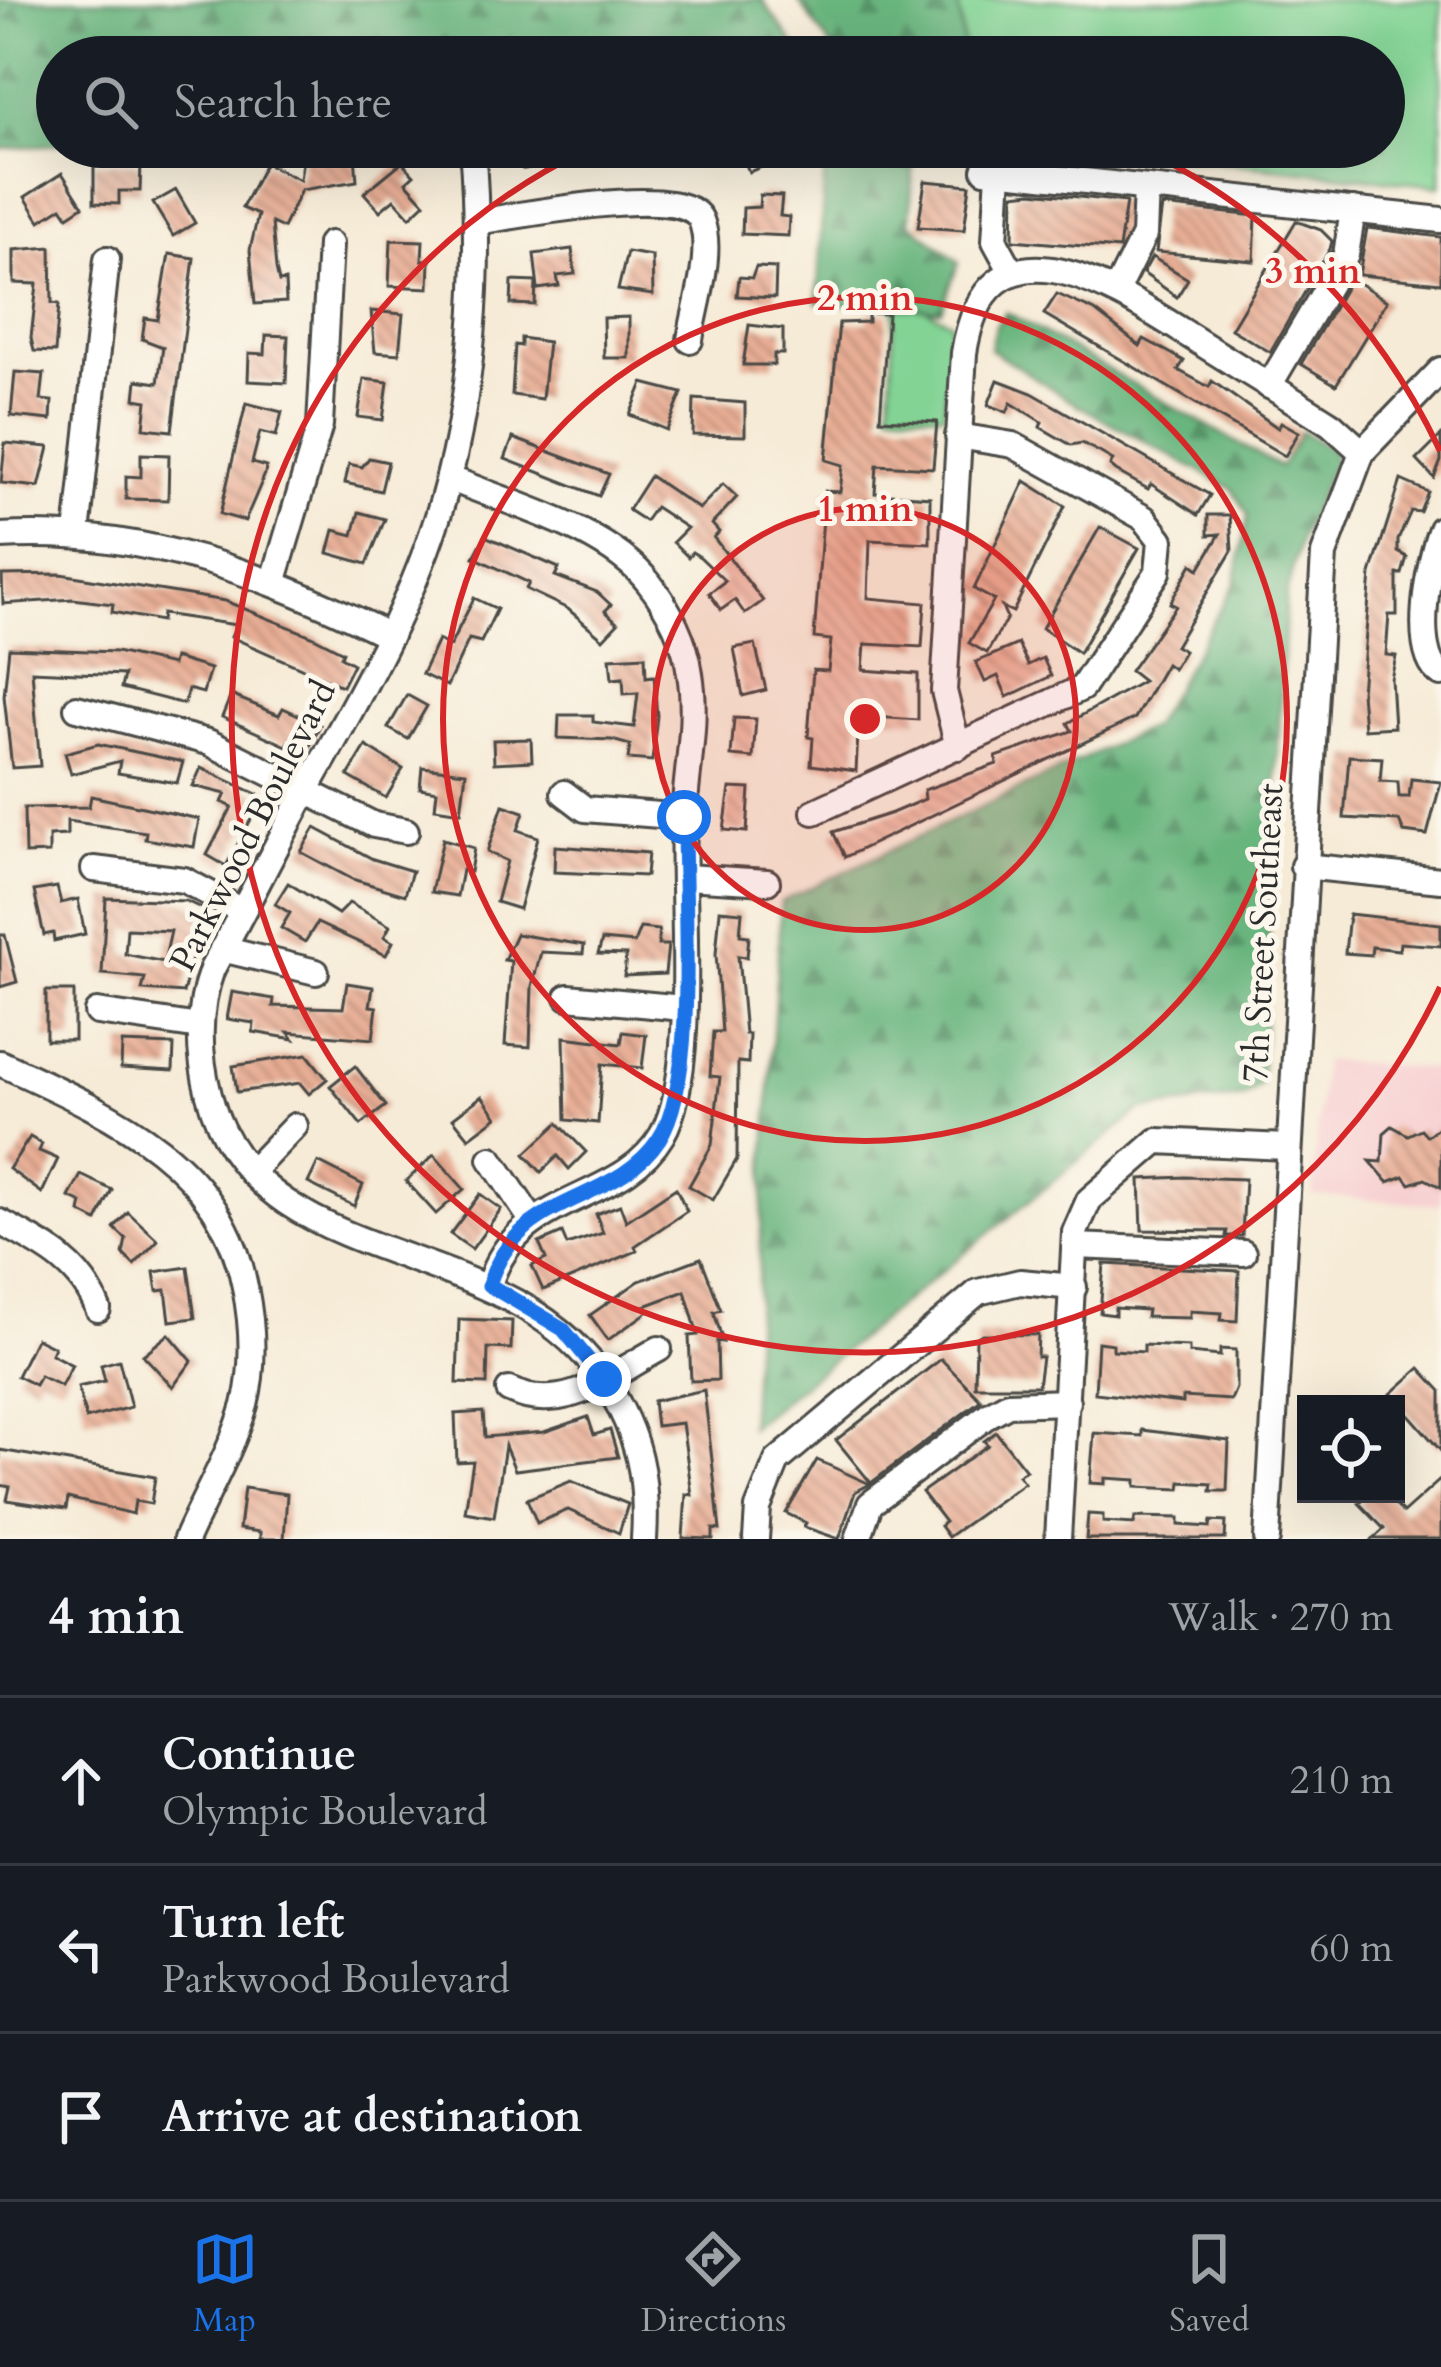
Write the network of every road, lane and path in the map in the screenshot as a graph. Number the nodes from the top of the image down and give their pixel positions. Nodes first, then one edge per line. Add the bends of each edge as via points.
1 (473, 168) edge
2 (1146, 188) junction
3 (1353, 211) junction
4 (1441, 220) edge
5 (476, 222) junction
6 (329, 244) dead end
7 (106, 259) dead end
8 (1007, 276) junction
9 (1116, 291) junction
10 (690, 340) dead end
11 (1441, 370) edge
12 (1269, 386) junction
13 (958, 436) junction
14 (1362, 452) junction
15 (449, 478) junction
16 (1441, 529) edge
17 (76, 534) junction
18 (0, 536) edge
19 (274, 580) junction
20 (390, 636) junction
21 (1437, 672) edge
22 (77, 708) dead end
23 (958, 747) junction
24 (308, 789) junction
25 (564, 793) dead end
26 (814, 812) dead end
27 (684, 817) junction
28 (406, 831) dead end
29 (1303, 866) junction
30 (94, 869) dead end
31 (685, 877) junction
32 (1441, 880) edge
33 (767, 882) dead end
34 (242, 911) junction
35 (222, 949) junction
36 (316, 972) dead end
37 (568, 998) dead end
38 (682, 1008) junction
39 (97, 1012) dead end
40 (200, 1027) junction
41 (0, 1063) edge
42 (295, 1126) dead end
43 (1287, 1147) junction
44 (491, 1159) dead end
45 (250, 1172) junction
46 (0, 1222) edge
47 (533, 1222) junction
48 (1075, 1246) junction
49 (1243, 1253) dead end
50 (489, 1285) junction
51 (1074, 1287) junction
52 (98, 1310) dead end
53 (659, 1349) dead end
54 (604, 1379) junction
55 (509, 1390) dead end
56 (1067, 1402) junction
57 (186, 1539) edge
58 (644, 1539) edge
59 (756, 1539) edge
60 (858, 1539) edge
61 (1058, 1539) edge
62 (1267, 1539) edge

1 - 5 street, Parkwood Boulevard
2 - 3 street
2 - 8 street via 992,171 995,241
2 - 9 street via 1144,235
3 - 4 street
3 - 12 street via 1346,255
5 - 10 street via 643,201 687,205 704,235
5 - 15 street, Parkwood Boulevard
6 - 19 street via 320,425
7 - 17 street
8 - 9 street via 1060,269
8 - 13 street via 976,309 967,332
9 - 12 street
11 - 14 street, 7th Street Southeast
12 - 14 street
13 - 23 street via 944,692
13 - 23 street via 1013,445 1144,518 1161,540 1158,572 1092,679
14 - 29 street, 7th Street Southeast via 1321,570
15 - 20 street, Parkwood Boulevard
15 - 27 street via 580,534 649,583 690,673
16 - 21 street via 1424,647
17 - 18 street
17 - 19 street via 169,549
19 - 20 street
20 - 24 street, Parkwood Boulevard
22 - 24 street via 208,742
23 - 26 street
24 - 28 street via 374,825
24 - 34 street, Parkwood Boulevard
25 - 27 street via 585,808
27 - 31 street
29 - 32 street
29 - 43 street, 7th Street Southeast
30 - 34 street via 184,880
31 - 33 street
31 - 38 street
34 - 35 street, Parkwood Boulevard
35 - 36 street
35 - 40 street, Parkwood Boulevard
37 - 38 street
38 - 47 street via 678,1076 660,1138 632,1166
39 - 40 street
40 - 45 street, Parkwood Boulevard via 212,1104
41 - 57 street via 164,1150 212,1202 241,1265 253,1344 245,1403
42 - 45 street
43 - 48 street via 1157,1141 1089,1200
43 - 62 street, 7th Street Southeast
44 - 47 street
45 - 50 street, Parkwood Boulevard via 323,1225
46 - 52 street via 81,1276
47 - 50 street via 502,1249
48 - 49 street
48 - 51 street
50 - 54 street, Parkwood Boulevard via 563,1329
51 - 56 street
51 - 59 street via 1019,1282 978,1292 777,1460 758,1508
53 - 54 street
54 - 55 street via 555,1402
54 - 58 street, Parkwood Boulevard via 643,1463
56 - 60 street via 1008,1403 988,1415 870,1504
56 - 61 street

